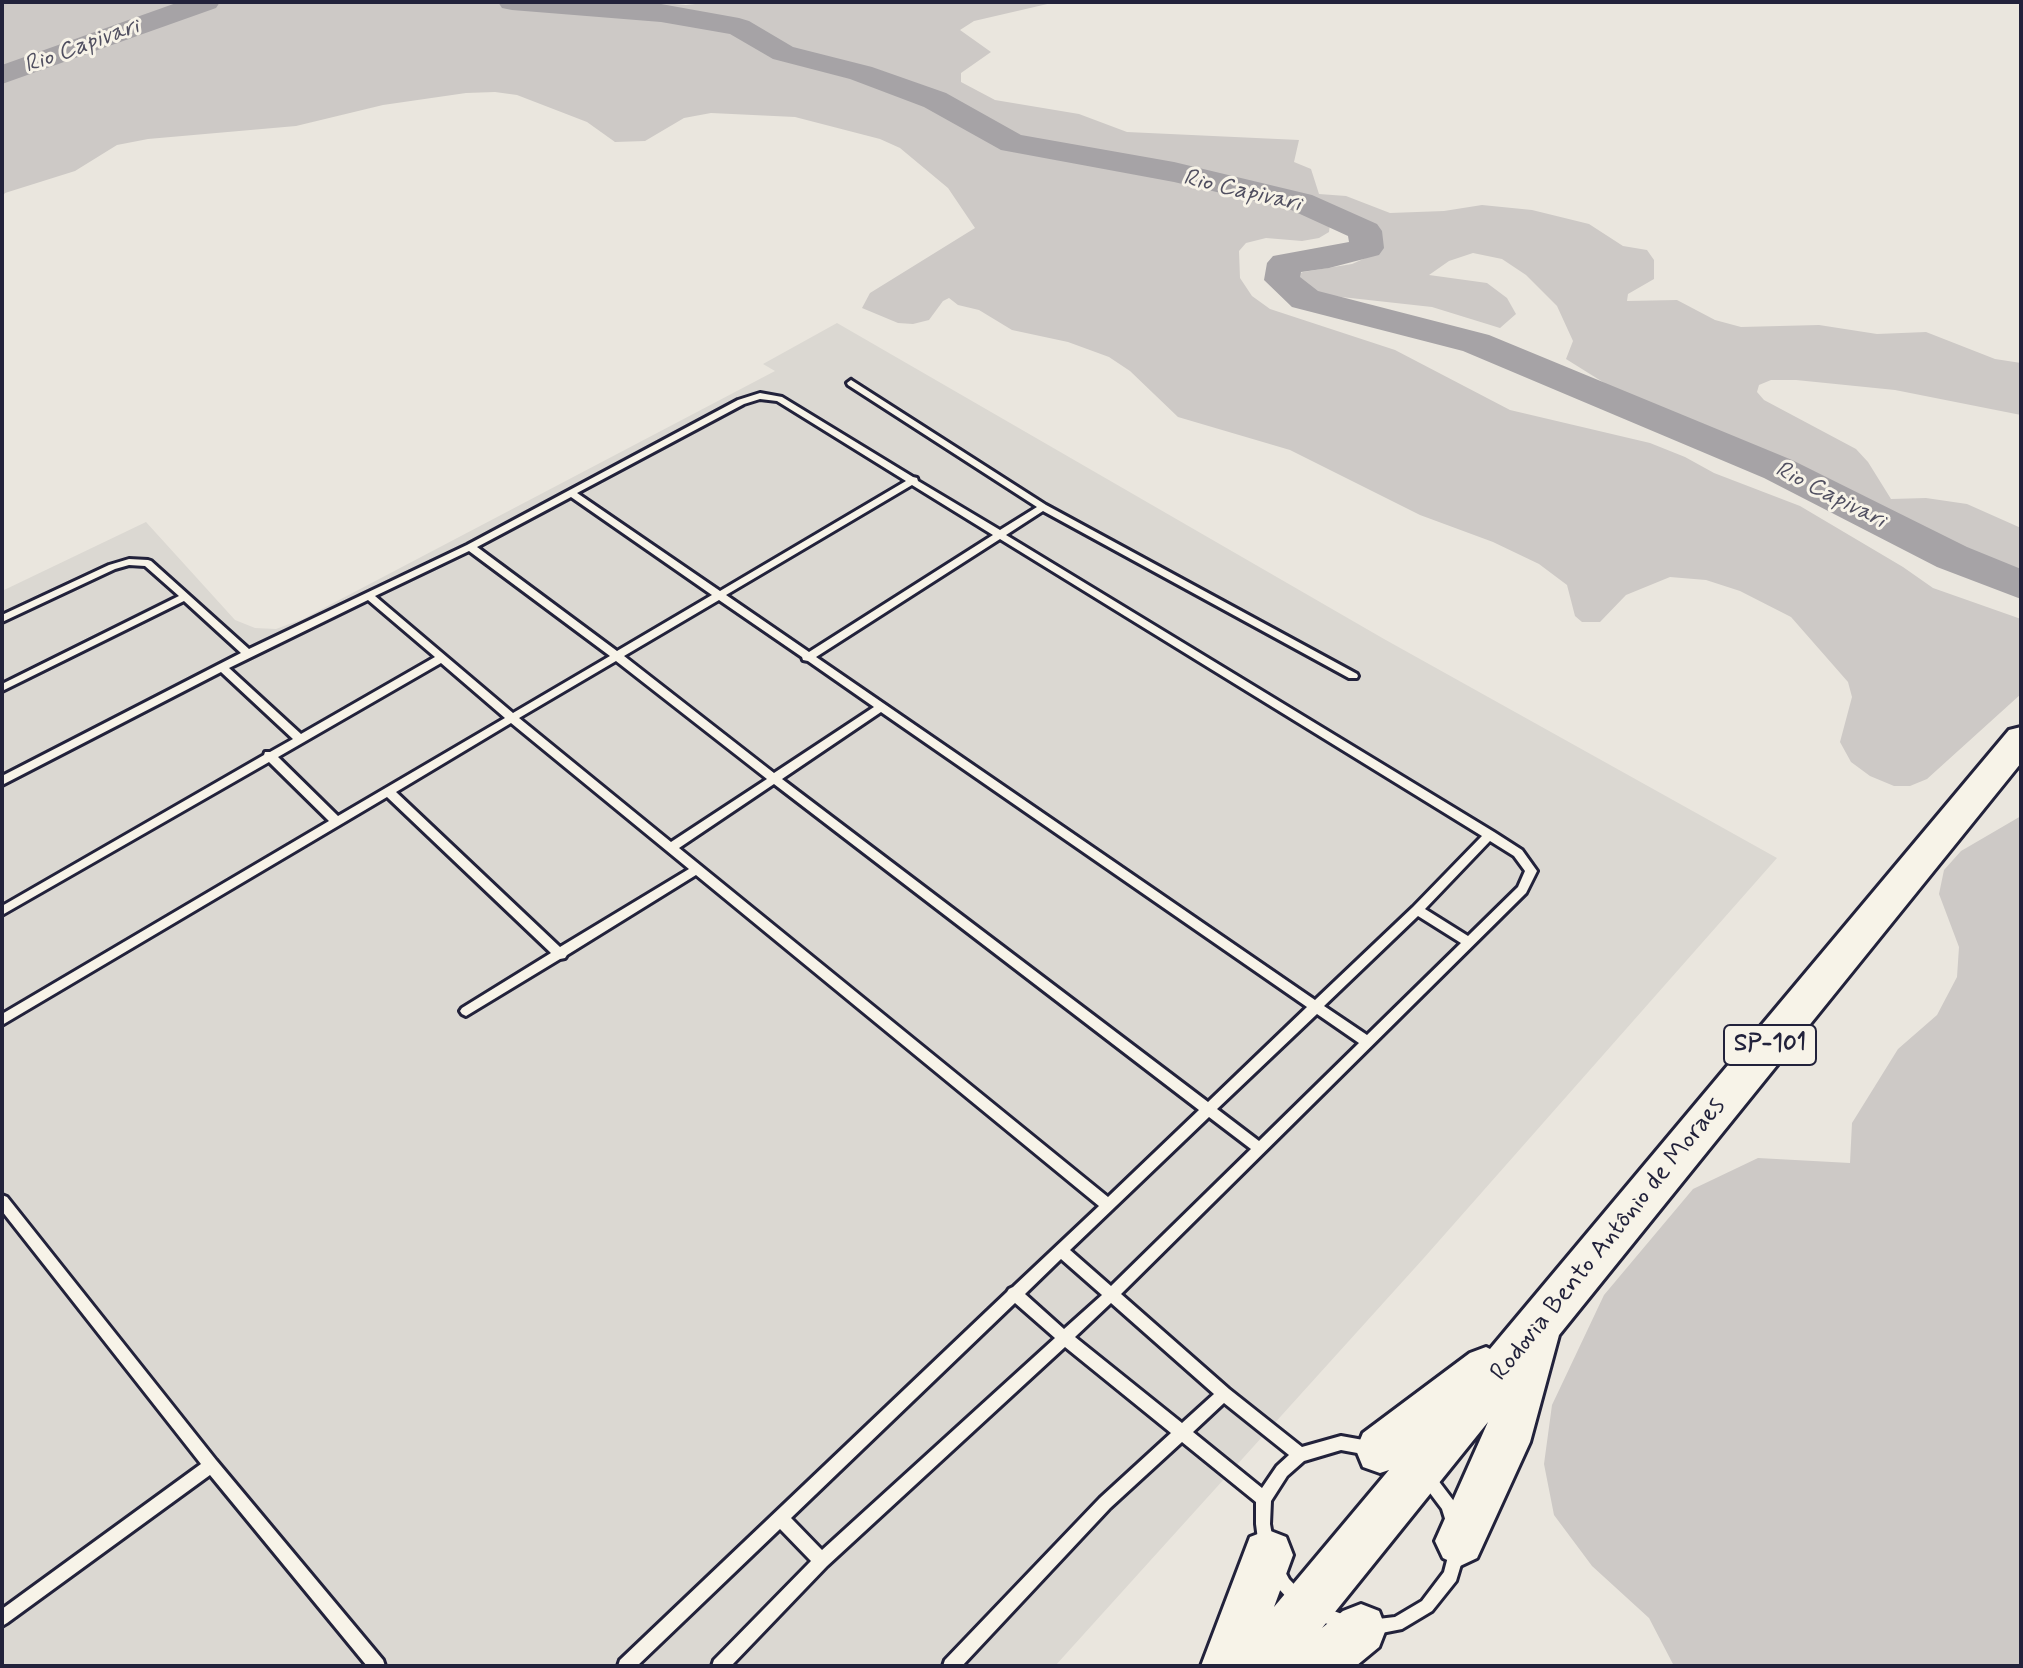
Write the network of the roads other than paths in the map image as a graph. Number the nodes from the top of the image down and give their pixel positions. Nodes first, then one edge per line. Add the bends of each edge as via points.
1 (851, 383) dead end
2 (914, 480) junction
3 (571, 493) junction
4 (1043, 507) junction
5 (1003, 534) junction
6 (470, 547) junction
7 (369, 596) junction
8 (718, 596) junction
9 (185, 597) junction
10 (2, 619) edge
11 (248, 654) junction
12 (617, 656) junction
13 (441, 658) junction
14 (807, 658) junction
15 (222, 668) junction
16 (1353, 676) dead end
17 (2, 688) edge
18 (880, 708) junction
19 (512, 718) junction
20 (299, 738) junction
21 (2021, 739) edge
22 (269, 755) junction
23 (773, 778) junction
24 (2, 781) edge
25 (388, 791) junction
26 (337, 822) junction
27 (1490, 835) junction
28 (671, 848) junction
29 (697, 869) junction
30 (1417, 910) junction
31 (2, 911) edge
32 (1468, 942) junction
33 (561, 955) junction
34 (1316, 1007) junction
35 (466, 1011) dead end
36 (2, 1020) edge
37 (1367, 1042) junction
38 (1209, 1110) junction
39 (1259, 1148) junction
40 (2, 1201) edge
41 (1109, 1206) junction
42 (1062, 1251) junction
43 (1014, 1293) junction
44 (1112, 1294) junction
45 (1530, 1336) junction
46 (1065, 1338) junction
47 (1224, 1394) junction
48 (1183, 1435) junction
49 (1300, 1455) junction
50 (1400, 1459) junction
51 (211, 1465) junction
52 (1264, 1499) junction
53 (780, 1518) junction
54 (1460, 1541) junction
55 (1268, 1555) junction
56 (822, 1561) junction
57 (1307, 1609) junction
58 (2, 1618) edge
59 (1361, 1629) junction
60 (377, 1666) edge
61 (626, 1666) edge
62 (720, 1666) edge
63 (951, 1666) edge
64 (1227, 1666) edge
65 (1258, 1666) edge
66 (1315, 1666) edge

1 - 4 lane
2 - 3 lane via 779,399 760,396
2 - 5 lane
2 - 8 lane
3 - 6 lane
3 - 8 lane
4 - 5 lane
4 - 16 lane
5 - 14 lane
5 - 27 lane
6 - 7 lane
6 - 12 lane
7 - 11 lane
7 - 13 lane
8 - 12 lane
8 - 14 lane
9 - 10 lane via 148,563 129,562
9 - 11 lane
9 - 17 lane
11 - 15 lane
12 - 19 lane
12 - 23 lane
13 - 19 lane
13 - 20 lane
14 - 18 lane
15 - 20 lane
15 - 24 lane
18 - 23 lane
18 - 34 lane
19 - 25 lane
19 - 28 lane
20 - 22 lane
21 - 45 main road, Rodovia Bento Antônio de Moraes / SP-101
22 - 26 lane
22 - 31 lane
23 - 28 lane
23 - 38 lane
25 - 26 lane
25 - 33 lane
26 - 36 lane
27 - 30 lane
27 - 32 lane via 1518,853 1531,871 1522,890
28 - 29 lane
29 - 33 lane
29 - 41 lane
30 - 32 lane
30 - 34 lane
32 - 37 lane
33 - 35 lane
34 - 37 lane
34 - 38 lane
37 - 39 lane
38 - 39 lane
38 - 41 lane
39 - 44 lane
40 - 51 lane
41 - 42 lane
42 - 43 lane
42 - 44 lane
43 - 46 lane
43 - 53 lane
44 - 46 lane
44 - 47 lane
45 - 50 main road, Rodovia Bento Antônio de Moraes / SP-101
45 - 54 main road via 1506,1442
46 - 48 lane
46 - 56 lane
47 - 48 lane
47 - 49 lane
48 - 52 lane
48 - 63 lane via 1105,1503
49 - 50 lane via 1341,1443
49 - 52 lane
50 - 54 lane via 1448,1505
50 - 57 main road, Rodovia Bento Antônio de Moraes / SP-101
51 - 58 lane
51 - 60 lane
52 - 55 lane
53 - 56 lane
53 - 61 lane
54 - 59 lane via 1451,1576 1427,1606 1397,1624
55 - 57 lane via 1284,1584
55 - 64 main road
56 - 62 lane
57 - 59 lane
57 - 65 main road, Rodovia Bento Antônio de Moraes / SP-101
59 - 66 main road

